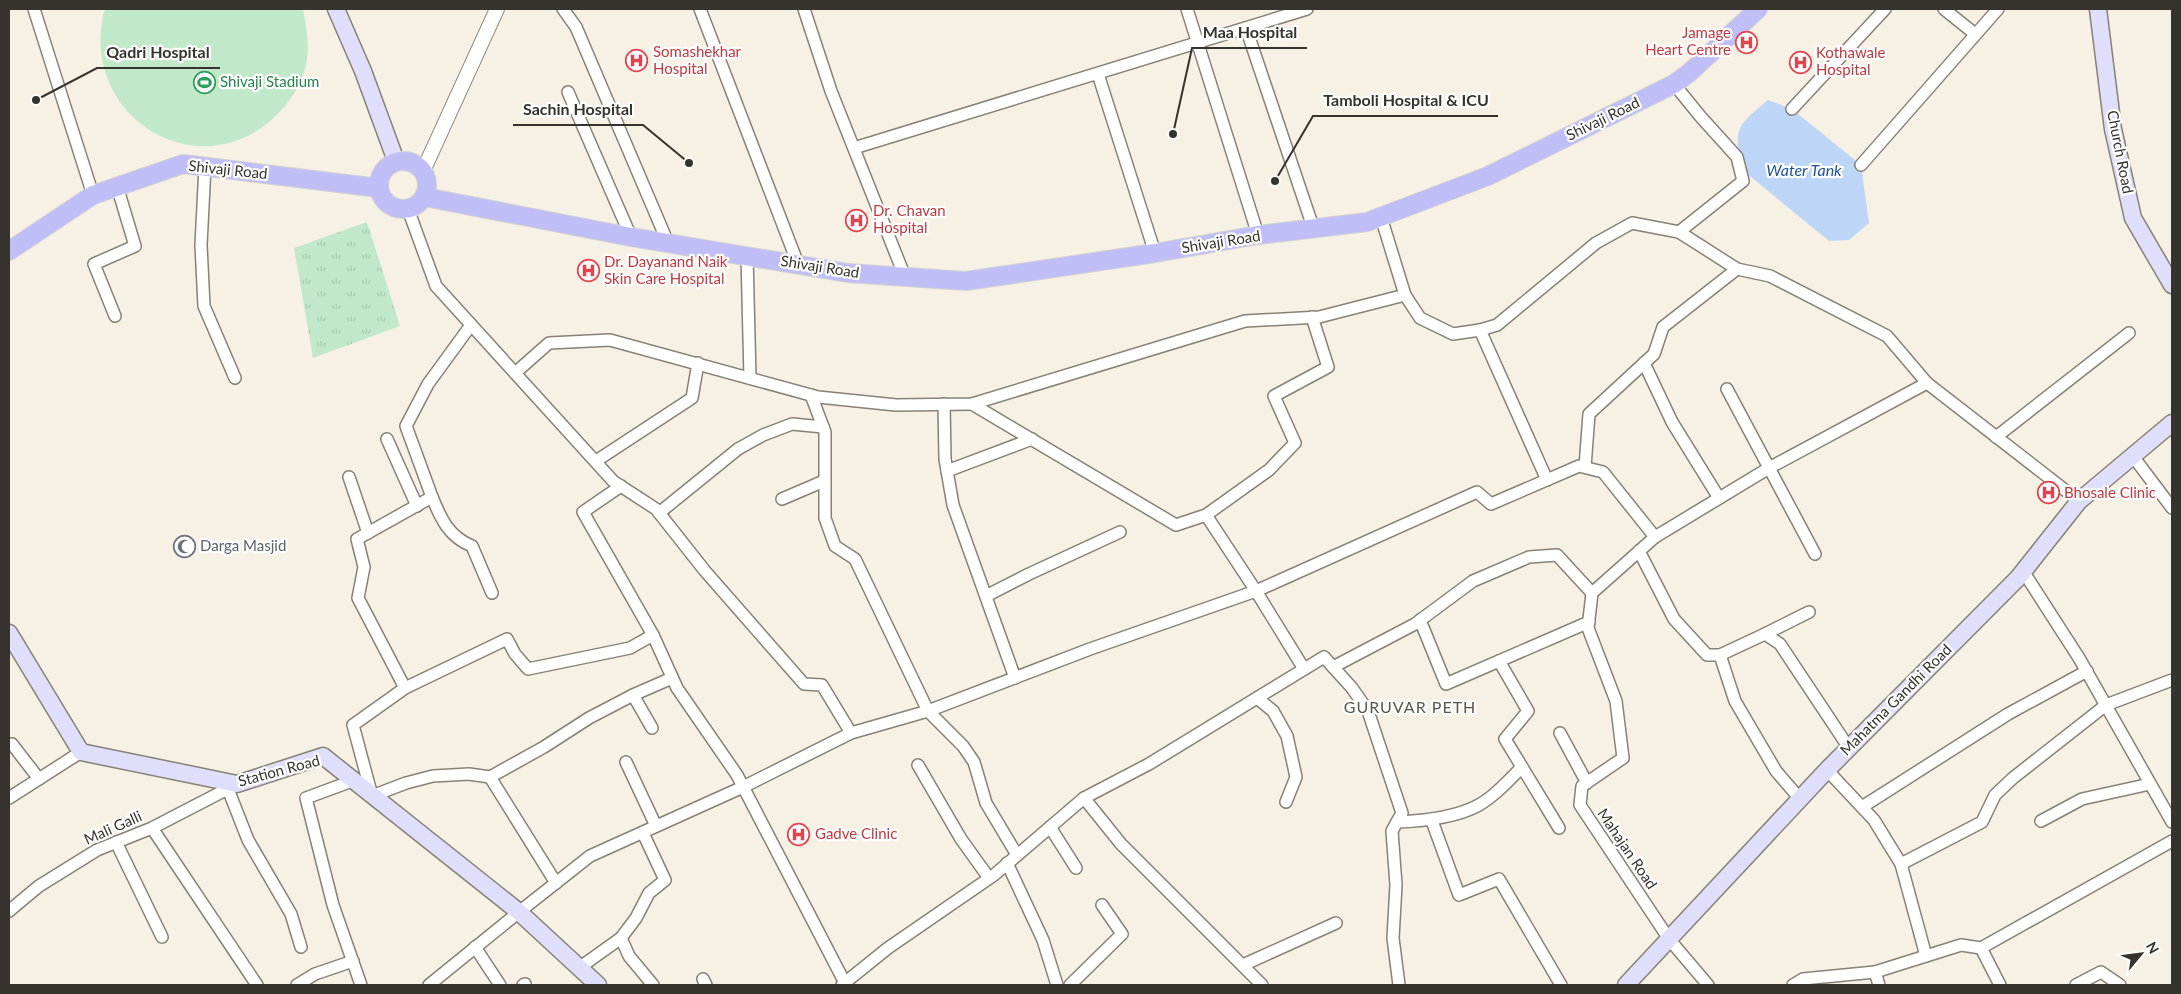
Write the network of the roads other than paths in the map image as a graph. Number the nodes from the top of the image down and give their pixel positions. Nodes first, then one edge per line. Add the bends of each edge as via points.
1 (34, 9) edge
2 (336, 9) edge
3 (497, 9) edge
4 (563, 9) edge
5 (700, 9) edge
6 (804, 9) edge
7 (1187, 9) edge
8 (1307, 9) edge
9 (1885, 9) edge
10 (1944, 9) edge
11 (1998, 9) edge
12 (2098, 9) edge
13 (1748, 12) edge
14 (1246, 28) junction
15 (1975, 34) junction
16 (1199, 42) junction
17 (1098, 74) junction
18 (1674, 84) junction
19 (568, 92) dead end
20 (1792, 109) dead end
21 (854, 148) junction
22 (396, 161) junction
23 (1861, 165) dead end
24 (206, 166) junction
25 (423, 171) junction
26 (117, 186) junction
27 (379, 188) junction
28 (93, 194) junction
29 (424, 197) junction
30 (408, 209) junction
31 (1381, 217) junction
32 (1314, 230) junction
33 (1679, 232) junction
34 (1258, 235) junction
35 (631, 237) junction
36 (668, 243) junction
37 (9, 251) edge
38 (1154, 253) junction
39 (747, 256) junction
40 (798, 264) junction
41 (1737, 269) junction
42 (905, 277) junction
43 (2172, 285) edge
44 (1405, 295) junction
45 (115, 316) dead end
46 (1312, 317) junction
47 (471, 325) junction
48 (1480, 330) junction
49 (2129, 333) dead end
50 (698, 363) junction
51 (1644, 363) junction
52 (515, 373) junction
53 (235, 378) dead end
54 (750, 378) junction
55 (1928, 383) junction
56 (1727, 390) dead end
57 (811, 395) junction
58 (944, 404) junction
59 (972, 404) junction
60 (2172, 423) edge
61 (823, 426) junction
62 (1996, 437) junction
63 (387, 439) dead end
64 (1032, 439) junction
65 (2132, 455) junction
66 (596, 461) junction
67 (1585, 467) junction
68 (1769, 468) junction
69 (947, 471) junction
70 (349, 477) dead end
71 (1547, 480) junction
72 (824, 481) junction
73 (622, 486) junction
74 (432, 497) junction
75 (1719, 498) junction
76 (782, 500) dead end
77 (2079, 501) junction
78 (417, 506) junction
79 (2172, 508) edge
80 (659, 513) junction
81 (1206, 515) junction
82 (1120, 532) dead end
83 (368, 533) junction
84 (1655, 537) junction
85 (1639, 551) junction
86 (1815, 554) dead end
87 (2023, 571) junction
88 (1256, 591) junction
89 (1592, 592) junction
90 (492, 593) dead end
91 (986, 596) junction
92 (1809, 612) dead end
93 (1420, 620) junction
94 (1589, 622) junction
95 (9, 633) edge
96 (1765, 634) junction
97 (652, 635) junction
98 (1720, 655) junction
99 (1500, 661) junction
100 (1334, 667) junction
101 (1304, 670) junction
102 (2087, 671) junction
103 (672, 678) junction
104 (1015, 678) junction
105 (2172, 680) edge
106 (404, 688) junction
107 (633, 695) junction
108 (1257, 698) junction
109 (2106, 705) junction
110 (928, 711) junction
111 (652, 728) dead end
112 (851, 733) junction
113 (1560, 733) dead end
114 (12, 744) dead end
115 (1849, 748) junction
116 (81, 752) junction
117 (626, 762) dead end
118 (918, 764) dead end
119 (1522, 767) junction
120 (1827, 770) junction
121 (490, 777) junction
122 (39, 779) junction
123 (352, 781) junction
124 (1587, 782) junction
125 (2150, 784) junction
126 (233, 787) junction
127 (743, 787) junction
128 (372, 796) junction
129 (9, 798) edge
130 (1084, 798) junction
131 (1800, 799) junction
132 (1286, 802) dead end
133 (1862, 807) junction
134 (1432, 821) junction
135 (2041, 821) dead end
136 (1397, 822) junction
137 (2172, 822) edge
138 (656, 826) junction
139 (1050, 827) junction
140 (152, 828) junction
141 (1559, 828) dead end
142 (643, 832) junction
143 (2172, 841) edge
144 (116, 842) junction
145 (1016, 855) junction
146 (1007, 863) junction
147 (1901, 864) junction
148 (1076, 868) dead end
149 (989, 878) junction
150 (556, 883) junction
151 (1102, 905) dead end
152 (9, 911) edge
153 (519, 912) junction
154 (1336, 923) dead end
155 (162, 937) dead end
156 (622, 938) junction
157 (1669, 939) junction
158 (301, 947) dead end
159 (475, 947) junction
160 (1981, 948) junction
161 (1926, 956) junction
162 (353, 961) junction
163 (1242, 965) junction
164 (580, 968) junction
165 (1875, 972) junction
166 (844, 984) edge
167 (257, 985) edge
168 (297, 985) edge
169 (361, 985) edge
170 (429, 985) edge
171 (500, 985) edge
172 (598, 985) edge
173 (653, 985) edge
174 (1057, 985) edge
175 (1070, 985) edge
176 (1262, 985) edge
177 (1400, 985) edge
178 (1561, 985) edge
179 (1626, 985) edge
180 (1708, 985) edge
181 (1793, 985) edge
182 (1879, 985) edge
183 (2000, 985) edge
184 (2076, 985) edge
185 (2120, 985) edge

1 - 28 street
2 - 22 main road
3 - 25 street
4 - 36 street via 576,27
5 - 40 street
6 - 21 street
7 - 16 street
8 - 14 street
9 - 20 street
10 - 15 street
11 - 15 street
12 - 43 main road, Church Road via 2113,129 2134,218
13 - 18 main road, Shivaji Road via 1689,73
14 - 16 street
14 - 32 street
15 - 23 street
16 - 17 street
16 - 34 street
17 - 21 street
17 - 38 street
18 - 31 main road, Shivaji Road via 1488,176
18 - 33 street via 1737,158 1743,181
19 - 35 street
21 - 42 street
22 - 25 main road via 414,163
22 - 27 main road via 380,174
24 - 26 main road, Shivaji Road via 183,164
24 - 27 main road, Shivaji Road
24 - 53 street via 201,246 204,306
25 - 29 main road via 428,184
26 - 28 main road, Shivaji Road
26 - 45 street via 135,246 94,264
27 - 30 main road via 389,205
28 - 37 main road, Shivaji Road
29 - 30 main road via 418,205
29 - 35 main road, Shivaji Road
30 - 47 street via 436,286
31 - 32 main road, Shivaji Road
31 - 44 street
32 - 34 main road, Shivaji Road
33 - 41 street
33 - 48 street via 1632,222 1596,242 1497,325
34 - 38 main road, Shivaji Road
35 - 36 main road, Shivaji Road
36 - 39 main road, Shivaji Road
38 - 42 main road, Shivaji Road via 966,281
39 - 40 main road, Shivaji Road
39 - 54 street
40 - 42 main road, Shivaji Road via 848,273
41 - 51 street via 1663,327 1654,354
41 - 55 street via 1770,276 1887,336
44 - 46 street
44 - 48 street via 1420,318 1453,334
46 - 59 street via 1245,321
46 - 81 street via 1328,367 1274,396 1294,443 1269,470
47 - 52 street
47 - 74 street via 428,384 406,426
48 - 71 street
49 - 62 street
50 - 52 street via 610,340 549,343
50 - 54 street
50 - 66 street via 692,398
51 - 67 street via 1589,414
51 - 75 street via 1672,422
52 - 66 street
54 - 57 street
55 - 62 street
55 - 68 street
56 - 68 street
57 - 58 street via 896,405
57 - 61 street
58 - 59 street
58 - 69 street
59 - 64 street
60 - 65 main road, Mahatma Gandhi Road
61 - 72 street
61 - 80 street via 792,424 763,435 738,449
62 - 77 street
63 - 78 street
64 - 69 street
64 - 81 street via 1176,525
65 - 77 main road, Mahatma Gandhi Road
65 - 79 street
66 - 73 street via 613,481
67 - 71 street via 1579,466
67 - 84 street via 1603,472
68 - 75 street
68 - 86 street
69 - 91 street via 953,505
70 - 83 street
71 - 88 street via 1491,504 1477,492
72 - 76 street
72 - 110 street via 825,518 835,546 855,558
73 - 80 street
73 - 97 street via 583,512
74 - 78 street
74 - 90 street via 445,526 472,546
75 - 84 street
77 - 87 main road, Mahatma Gandhi Road
78 - 83 street
80 - 112 street via 804,684 822,684
81 - 88 street
82 - 91 street
83 - 106 street via 357,539 364,567 358,598
84 - 85 street
85 - 89 street
85 - 98 street via 1674,619 1707,655
87 - 102 street
87 - 115 main road, Mahatma Gandhi Road
88 - 101 street
88 - 104 street
89 - 93 street via 1557,555 1529,557 1473,581
89 - 94 street
91 - 104 street
92 - 96 street
93 - 99 street via 1446,684
93 - 100 street
94 - 99 street
94 - 124 street via 1588,628 1616,701 1623,758
95 - 116 main road
96 - 98 street
96 - 115 street via 1780,644
97 - 103 street
97 - 106 street via 630,648 528,669 507,639
98 - 131 street via 1735,701 1776,772
99 - 119 street via 1528,711 1505,739
100 - 101 street via 1324,657
100 - 136 street via 1368,711 1402,813
101 - 108 street
102 - 109 street
102 - 133 street via 2008,714
103 - 107 street
103 - 127 street
104 - 110 street
105 - 109 street
106 - 128 street via 353,725
107 - 111 street
107 - 121 street
108 - 130 street via 1149,764
108 - 132 street via 1274,711 1287,736 1296,777
109 - 125 street
109 - 147 street via 2013,778 1995,795 1982,822
110 - 112 street
110 - 145 street via 963,746 974,762 986,803
112 - 127 street
113 - 124 street
114 - 122 street
115 - 120 main road, Mahatma Gandhi Road
116 - 122 street
116 - 126 main road, Station Road
117 - 138 street
118 - 149 street via 961,839
119 - 134 street via 1477,806
119 - 141 street
120 - 131 main road, Mahatma Gandhi Road
120 - 133 street
121 - 128 street via 469,774 433,776 406,782
121 - 150 street
122 - 129 street
123 - 126 main road, Station Road via 323,756
123 - 128 main road, Station Road
123 - 162 street via 306,798 333,905
124 - 157 street, Mahajan Road via 1582,786 1580,805
125 - 135 street via 2082,799
125 - 137 street
126 - 140 street, Mali Galli
126 - 158 street via 248,840 291,914
127 - 138 street
127 - 166 street
128 - 153 main road, Station Road
130 - 139 street
130 - 163 street via 1121,844
131 - 157 main road, Mahatma Gandhi Road
133 - 147 street via 1874,820
134 - 136 street
134 - 178 street via 1459,895 1500,878
136 - 177 street via 1392,831 1396,885 1393,938
138 - 142 street
139 - 145 street
139 - 148 street
140 - 144 street, Mali Galli
140 - 167 street
142 - 150 street via 590,856
142 - 156 street via 665,880 650,893
143 - 160 street
144 - 152 street, Mali Galli via 97,850 48,881
144 - 155 street
145 - 146 street
146 - 149 street
146 - 174 street via 1043,940
147 - 161 street
149 - 166 street via 888,948
150 - 153 street
151 - 175 street via 1122,934
153 - 159 street
153 - 164 main road, Station Road
154 - 163 street
156 - 164 street
156 - 173 street via 629,956
157 - 179 main road, Mahatma Gandhi Road
157 - 180 street
159 - 170 street
159 - 171 street
160 - 161 street via 1961,945
160 - 183 street
161 - 165 street
162 - 168 street via 315,974
162 - 169 street
163 - 176 street
164 - 172 main road, Station Road
165 - 181 street via 1803,979
165 - 182 street
184 - 185 street via 2101,972

